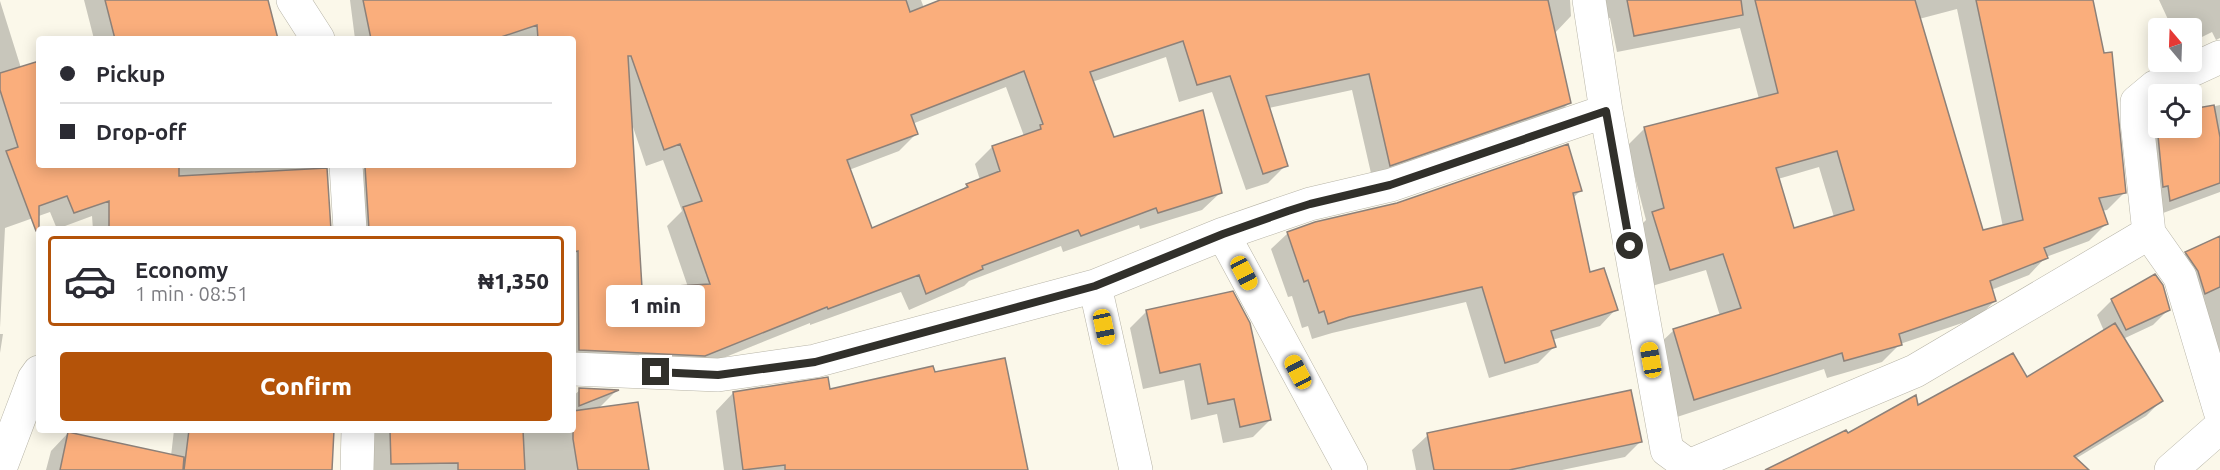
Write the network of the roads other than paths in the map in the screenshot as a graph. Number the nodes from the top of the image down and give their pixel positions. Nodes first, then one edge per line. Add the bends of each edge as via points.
1 (293, 0) edge
2 (1589, 0) edge
3 (316, 36) edge
4 (2220, 57) edge
5 (1606, 111) junction
6 (346, 168) edge
7 (350, 226) edge
8 (2149, 233) junction
9 (1223, 234) junction
10 (1095, 286) junction
11 (576, 369) edge
12 (36, 376) edge
13 (2220, 411) edge
14 (2220, 427) edge
15 (358, 433) edge
16 (2180, 467) edge
17 (0, 469) edge
18 (357, 470) edge
19 (1136, 470) edge
20 (1351, 470) edge

1 - 3 street
2 - 5 street
4 - 8 street via 2155,87 2137,102
5 - 8 street via 1667,450 1689,466 1915,371
5 - 9 street via 1390,185 1310,204
6 - 7 street
8 - 13 street via 2180,277
9 - 10 street
9 - 20 street
10 - 11 street via 815,362 718,375
10 - 19 street
12 - 17 street
14 - 16 street
15 - 18 street

